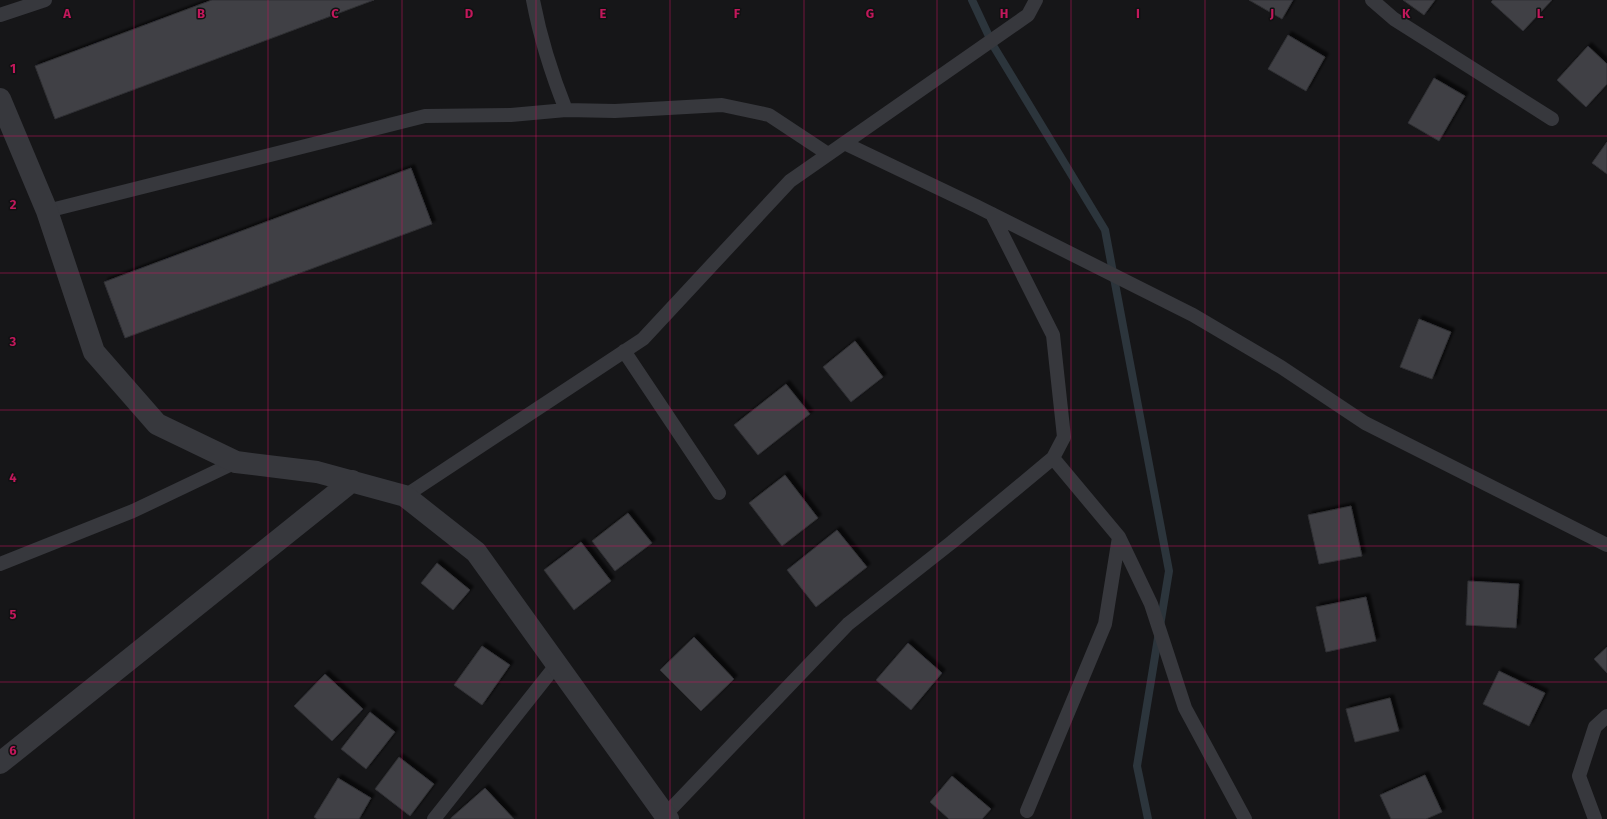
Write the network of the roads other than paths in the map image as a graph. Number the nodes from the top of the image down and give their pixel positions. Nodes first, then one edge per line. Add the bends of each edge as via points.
1 (45, 0) edge
2 (533, 0) edge
3 (1036, 0) edge
4 (1372, 0) edge
5 (0, 15) edge
6 (0, 99) edge
7 (566, 110) junction
8 (1552, 119) dead end
9 (844, 143) junction
10 (828, 154) junction
11 (47, 211) junction
12 (992, 214) junction
13 (624, 351) junction
14 (1053, 458) junction
15 (236, 462) junction
16 (352, 481) junction
17 (719, 493) dead end
18 (405, 496) junction
19 (1119, 537) junction
20 (1607, 545) edge
21 (0, 564) edge
22 (557, 664) junction
23 (1607, 716) edge
24 (0, 763) edge
25 (1027, 811) dead end
26 (666, 817) edge
27 (434, 819) edge
28 (1245, 819) edge
29 (1595, 819) edge

1 - 5 lane
2 - 7 lane via 542,38
3 - 9 lane via 1028,14
4 - 8 lane via 1394,20
6 - 11 street
7 - 10 lane via 615,111 722,105 769,115
7 - 11 lane via 511,115 426,116
9 - 10 lane
9 - 12 lane
10 - 13 lane via 790,181 643,339
11 - 15 street via 94,352 157,424
12 - 14 lane via 1053,335 1064,437
12 - 20 lane via 1193,315 1281,367 1365,423
13 - 17 lane
13 - 18 lane
14 - 19 lane
14 - 26 lane via 848,624
15 - 16 street via 317,472
15 - 21 lane via 132,511
16 - 18 street
16 - 24 street
18 - 22 street via 476,552
19 - 25 lane via 1105,624
19 - 28 lane via 1151,604 1186,708
22 - 26 street
22 - 27 lane
23 - 29 lane via 1595,727 1579,776

